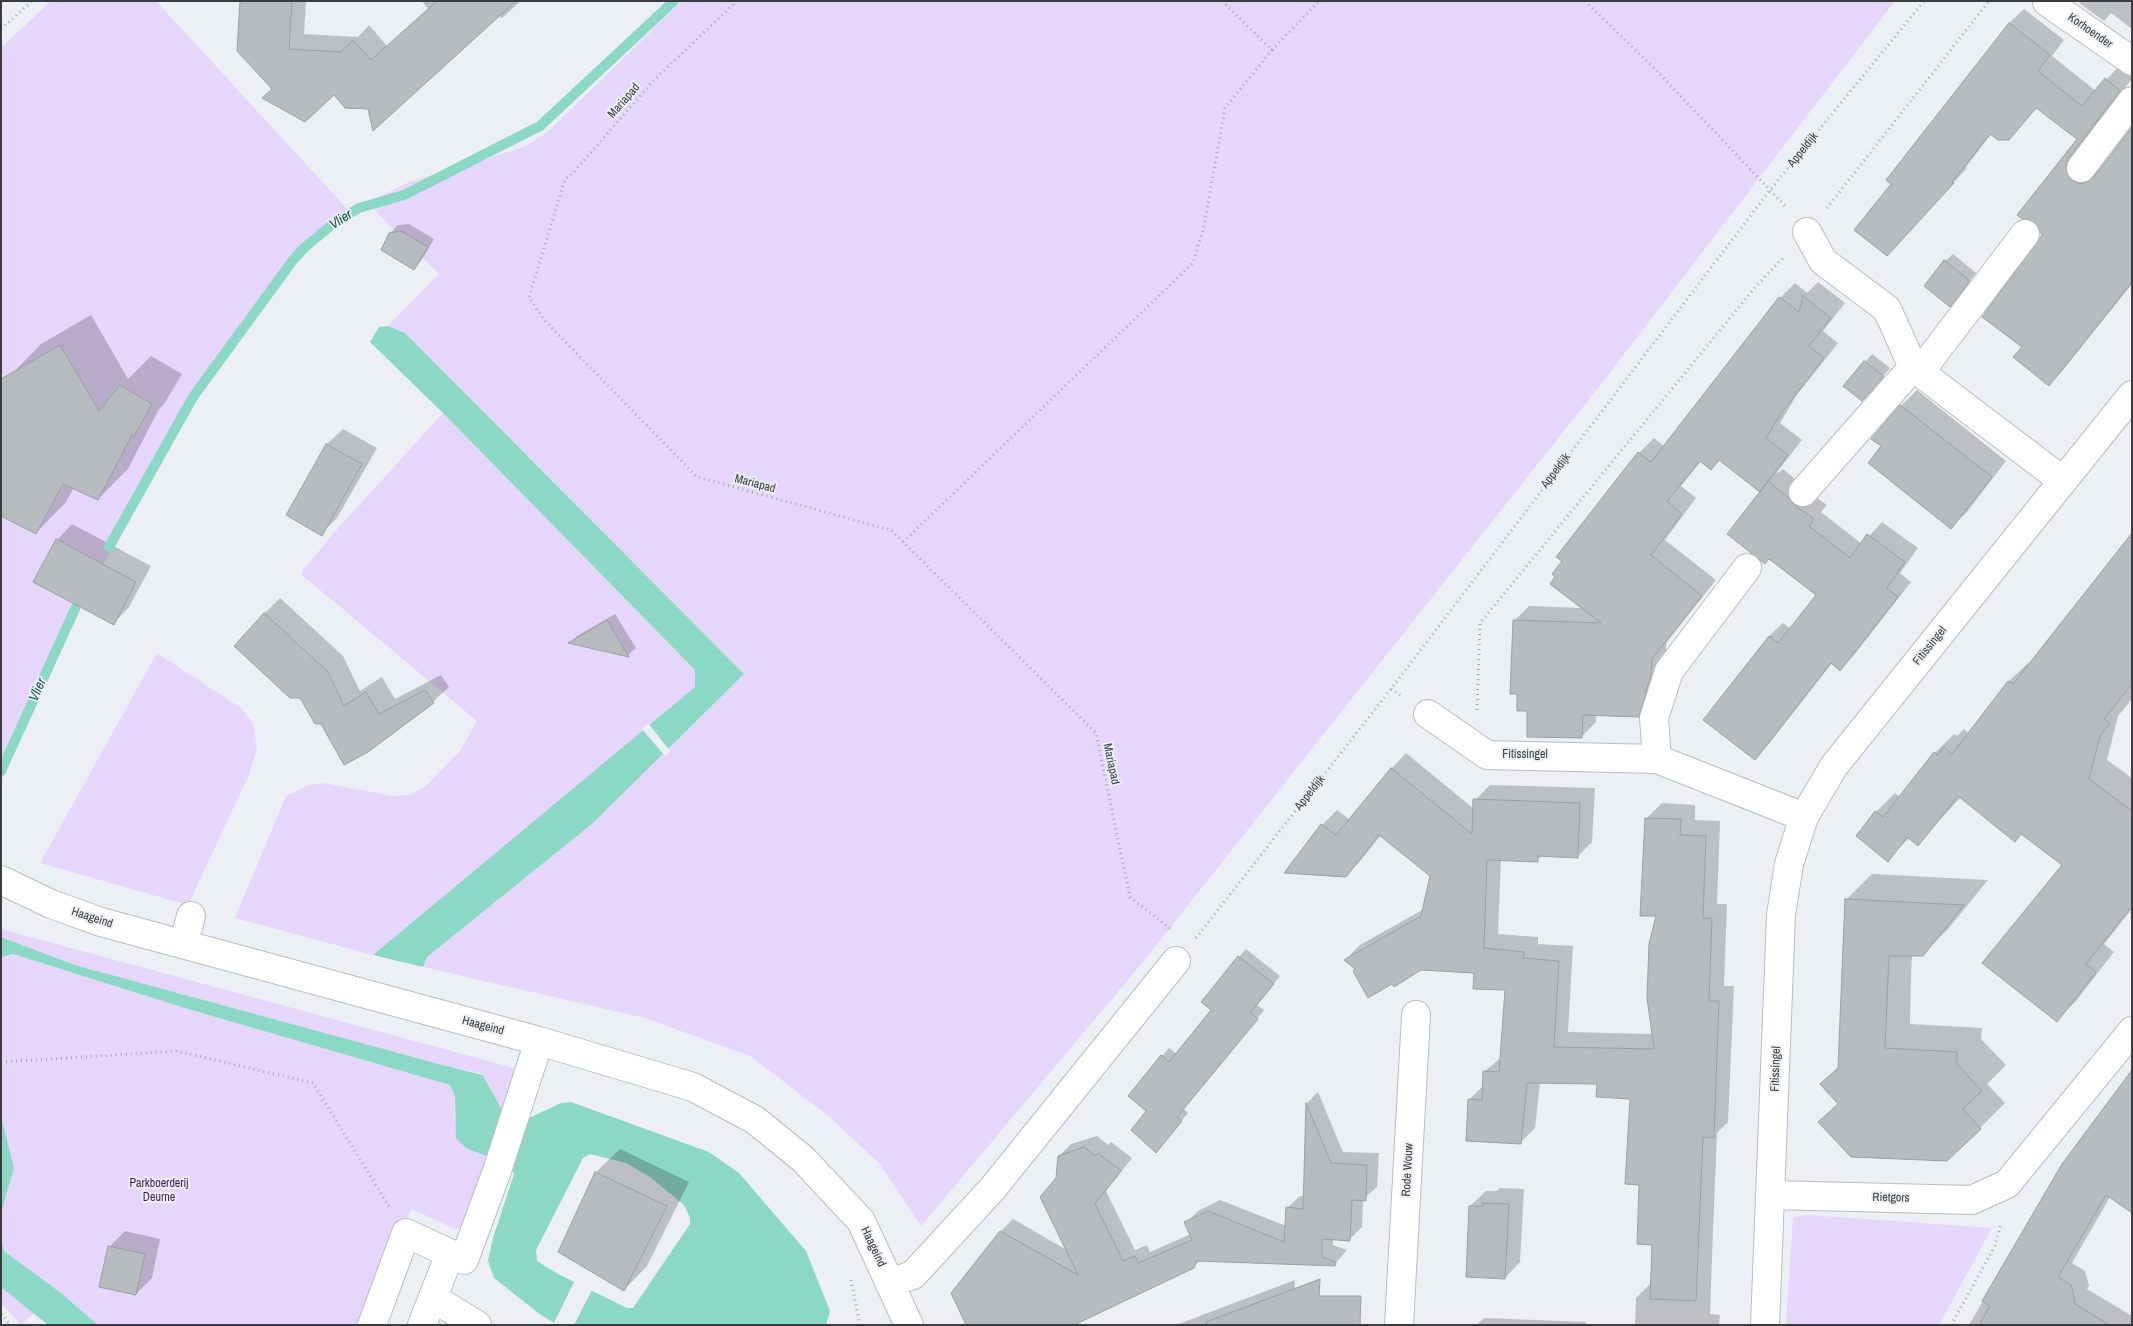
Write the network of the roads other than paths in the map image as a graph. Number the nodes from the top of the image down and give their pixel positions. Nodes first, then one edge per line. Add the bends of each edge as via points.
1 (2047, 2) edge
2 (2132, 61) edge
3 (2132, 101) edge
4 (2080, 168) dead end
5 (1808, 232) road end
6 (2025, 234) dead end
7 (1917, 370) junction
8 (2132, 395) edge
9 (2063, 481) junction
10 (1802, 492) dead end
11 (1746, 568) dead end
12 (1428, 714) dead end
13 (1657, 759) junction
14 (1804, 817) junction
15 (1, 880) edge
16 (191, 916) dead end
17 (184, 943) junction
18 (1184, 952) road end
19 (1416, 1015) dead end
20 (2132, 1031) edge
21 (535, 1053) junction
22 (1771, 1195) junction
23 (450, 1254) junction
24 (890, 1283) junction
25 (433, 1298) junction
26 (372, 1325) edge
27 (422, 1325) edge
28 (477, 1325) edge
29 (909, 1325) edge
30 (1399, 1325) edge
31 (1765, 1325) edge

1 - 2 street, Korhoender
3 - 4 street
5 - 7 street via 1823,261 1886,309
6 - 7 street
7 - 9 street
7 - 10 street
8 - 9 street, Fitissingel
9 - 14 street, Fitissingel via 1834,766
11 - 13 street via 1668,671 1654,718
12 - 13 street, Fitissingel via 1487,755
13 - 14 street, Fitissingel
14 - 22 street, Fitissingel via 1789,864 1781,915
15 - 17 street, Haageind via 51,904 101,922
16 - 17 street
17 - 21 street, Haageind
18 - 24 street, Haageind via 993,1188 913,1275
19 - 30 street, Rode Wouw
20 - 22 street, Rietgors via 2007,1184 1972,1200
21 - 23 street via 498,1172 464,1260
21 - 24 street, Haageind via 693,1087 755,1120 803,1159 861,1221
22 - 31 street, Fitissingel
23 - 25 street
23 - 26 street via 406,1233
24 - 29 street, Haageind
25 - 27 street
25 - 28 street

